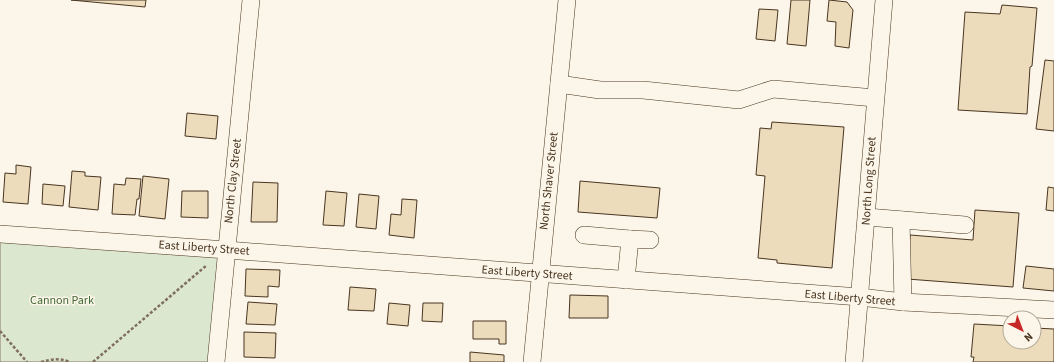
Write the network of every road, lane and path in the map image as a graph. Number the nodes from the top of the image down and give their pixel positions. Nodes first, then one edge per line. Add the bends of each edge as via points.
1 (251, 0) edge
2 (567, 0) edge
3 (884, 0) edge
4 (559, 84) junction
5 (875, 98) junction
6 (866, 217) junction
7 (900, 220) junction
8 (965, 225) dead end
9 (0, 234) edge
10 (584, 235) dead end
11 (630, 239) junction
12 (650, 240) dead end
13 (227, 250) junction
14 (211, 262) dead end
15 (541, 274) junction
16 (626, 280) junction
17 (860, 297) junction
18 (903, 302) junction
19 (1054, 310) edge
20 (0, 332) edge
21 (27, 362) edge
22 (41, 362) edge
23 (70, 362) edge
24 (93, 362) edge
25 (216, 362) edge
26 (532, 362) edge
27 (854, 362) edge

1 - 13 street, North Clay Street
2 - 4 street, North Shaver Street
3 - 5 street, North Long Street
4 - 5 street via 600,90 643,90 738,100 773,89
4 - 15 street, North Shaver Street
5 - 6 street, North Long Street
6 - 7 street
6 - 17 street, North Long Street
7 - 8 street
7 - 18 street
9 - 13 street, East Liberty Street
10 - 11 street
11 - 12 street
11 - 16 street
13 - 15 street, East Liberty Street
13 - 25 street, North Clay Street
14 - 24 path
15 - 16 street, East Liberty Street
15 - 26 street, North Shaver Street
16 - 17 street, East Liberty Street
17 - 18 street, East Liberty Street
17 - 27 street, North Long Street
18 - 19 street, East Liberty Street
20 - 21 path
22 - 23 path via 52,359

